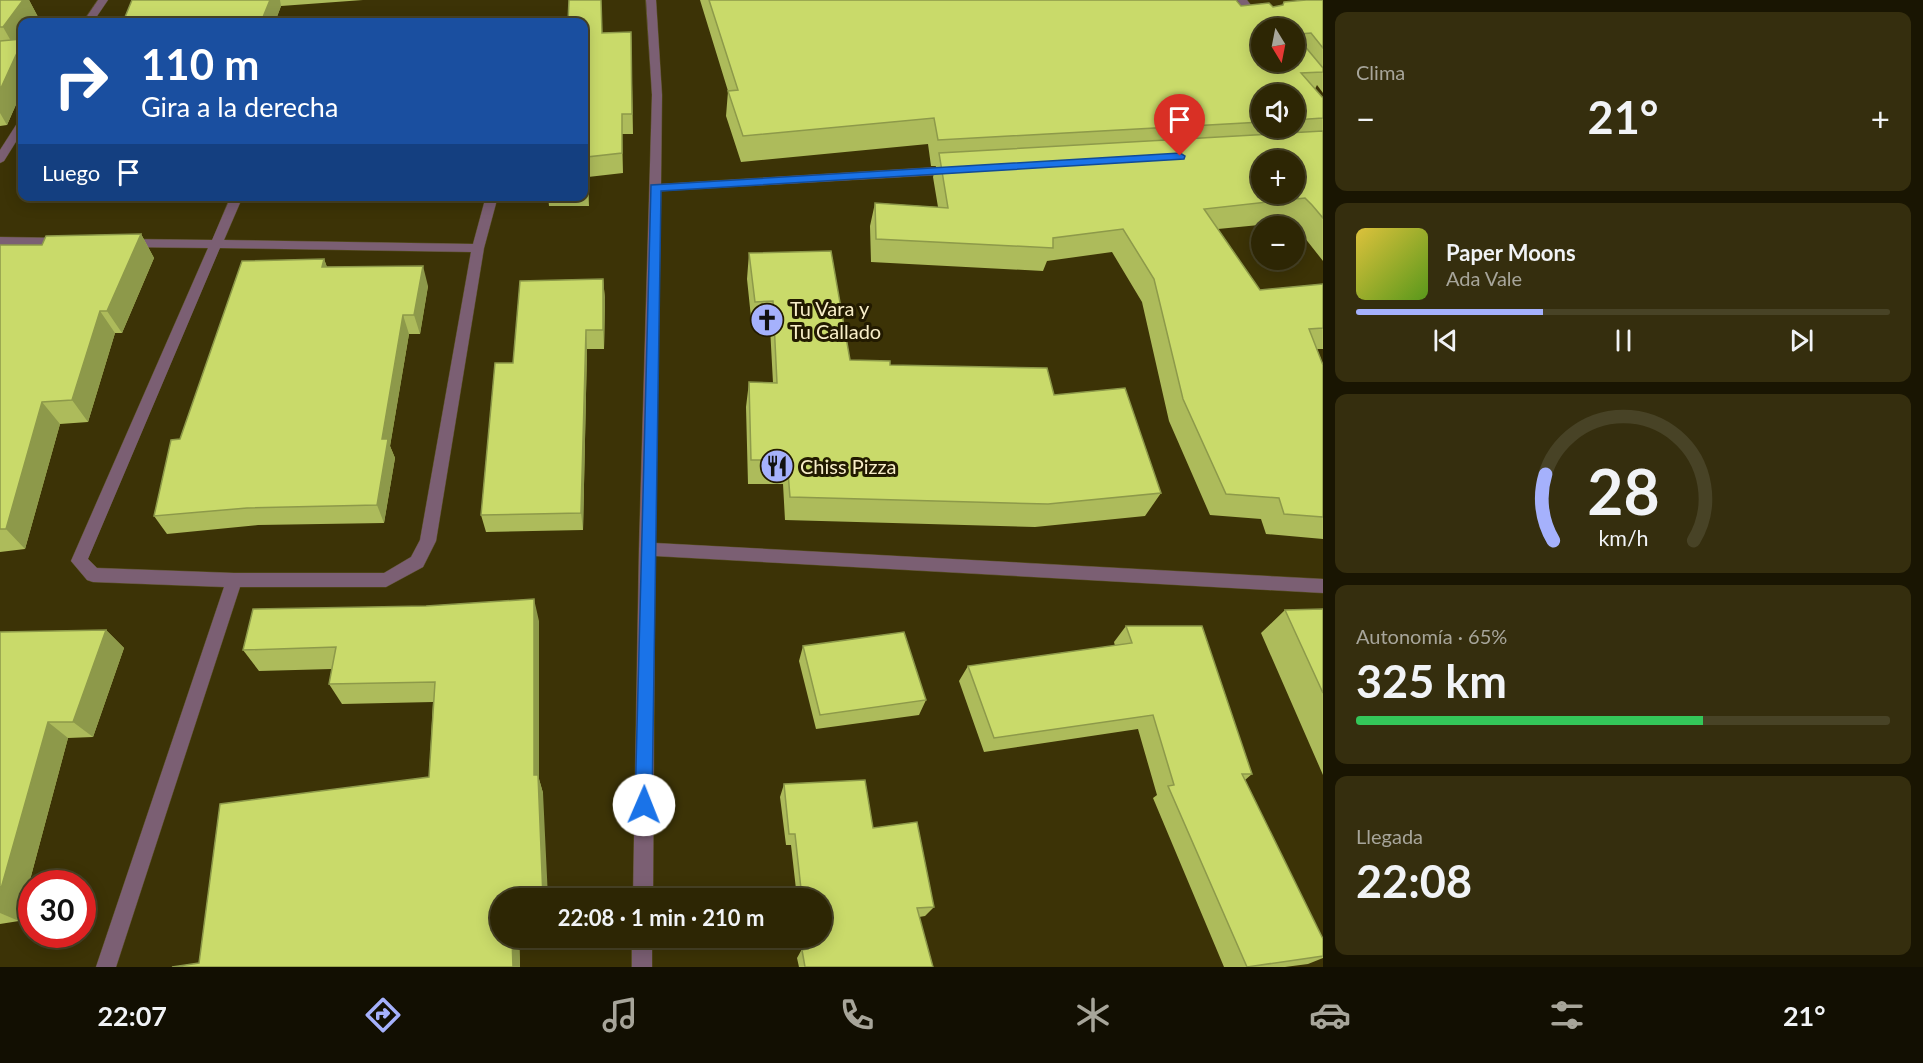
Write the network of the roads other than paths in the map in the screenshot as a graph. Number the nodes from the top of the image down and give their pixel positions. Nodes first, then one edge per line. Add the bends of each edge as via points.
1 (103, 0) edge
2 (651, 0) edge
3 (1242, 0) edge
4 (91, 18) edge
5 (1256, 18) edge
6 (18, 130) edge
7 (0, 159) edge
8 (965, 169) edge
9 (655, 188) junction
10 (235, 201) edge
11 (491, 201) edge
12 (0, 241) edge
13 (80, 242) edge
14 (114, 243) edge
15 (216, 244) junction
16 (478, 248) junction
17 (646, 549) junction
18 (234, 580) junction
19 (1323, 586) edge
20 (643, 888) edge
21 (642, 948) edge
22 (106, 967) edge
23 (642, 967) edge

1 - 4 street
2 - 9 street via 657,95
3 - 5 street
6 - 7 street
8 - 9 street
9 - 17 street
10 - 15 street
11 - 16 street
12 - 13 street
14 - 15 street
15 - 16 street
15 - 18 street via 79,561 93,575
16 - 18 street via 428,541 417,562 386,580
17 - 19 street
17 - 20 street
18 - 22 street
21 - 23 street

